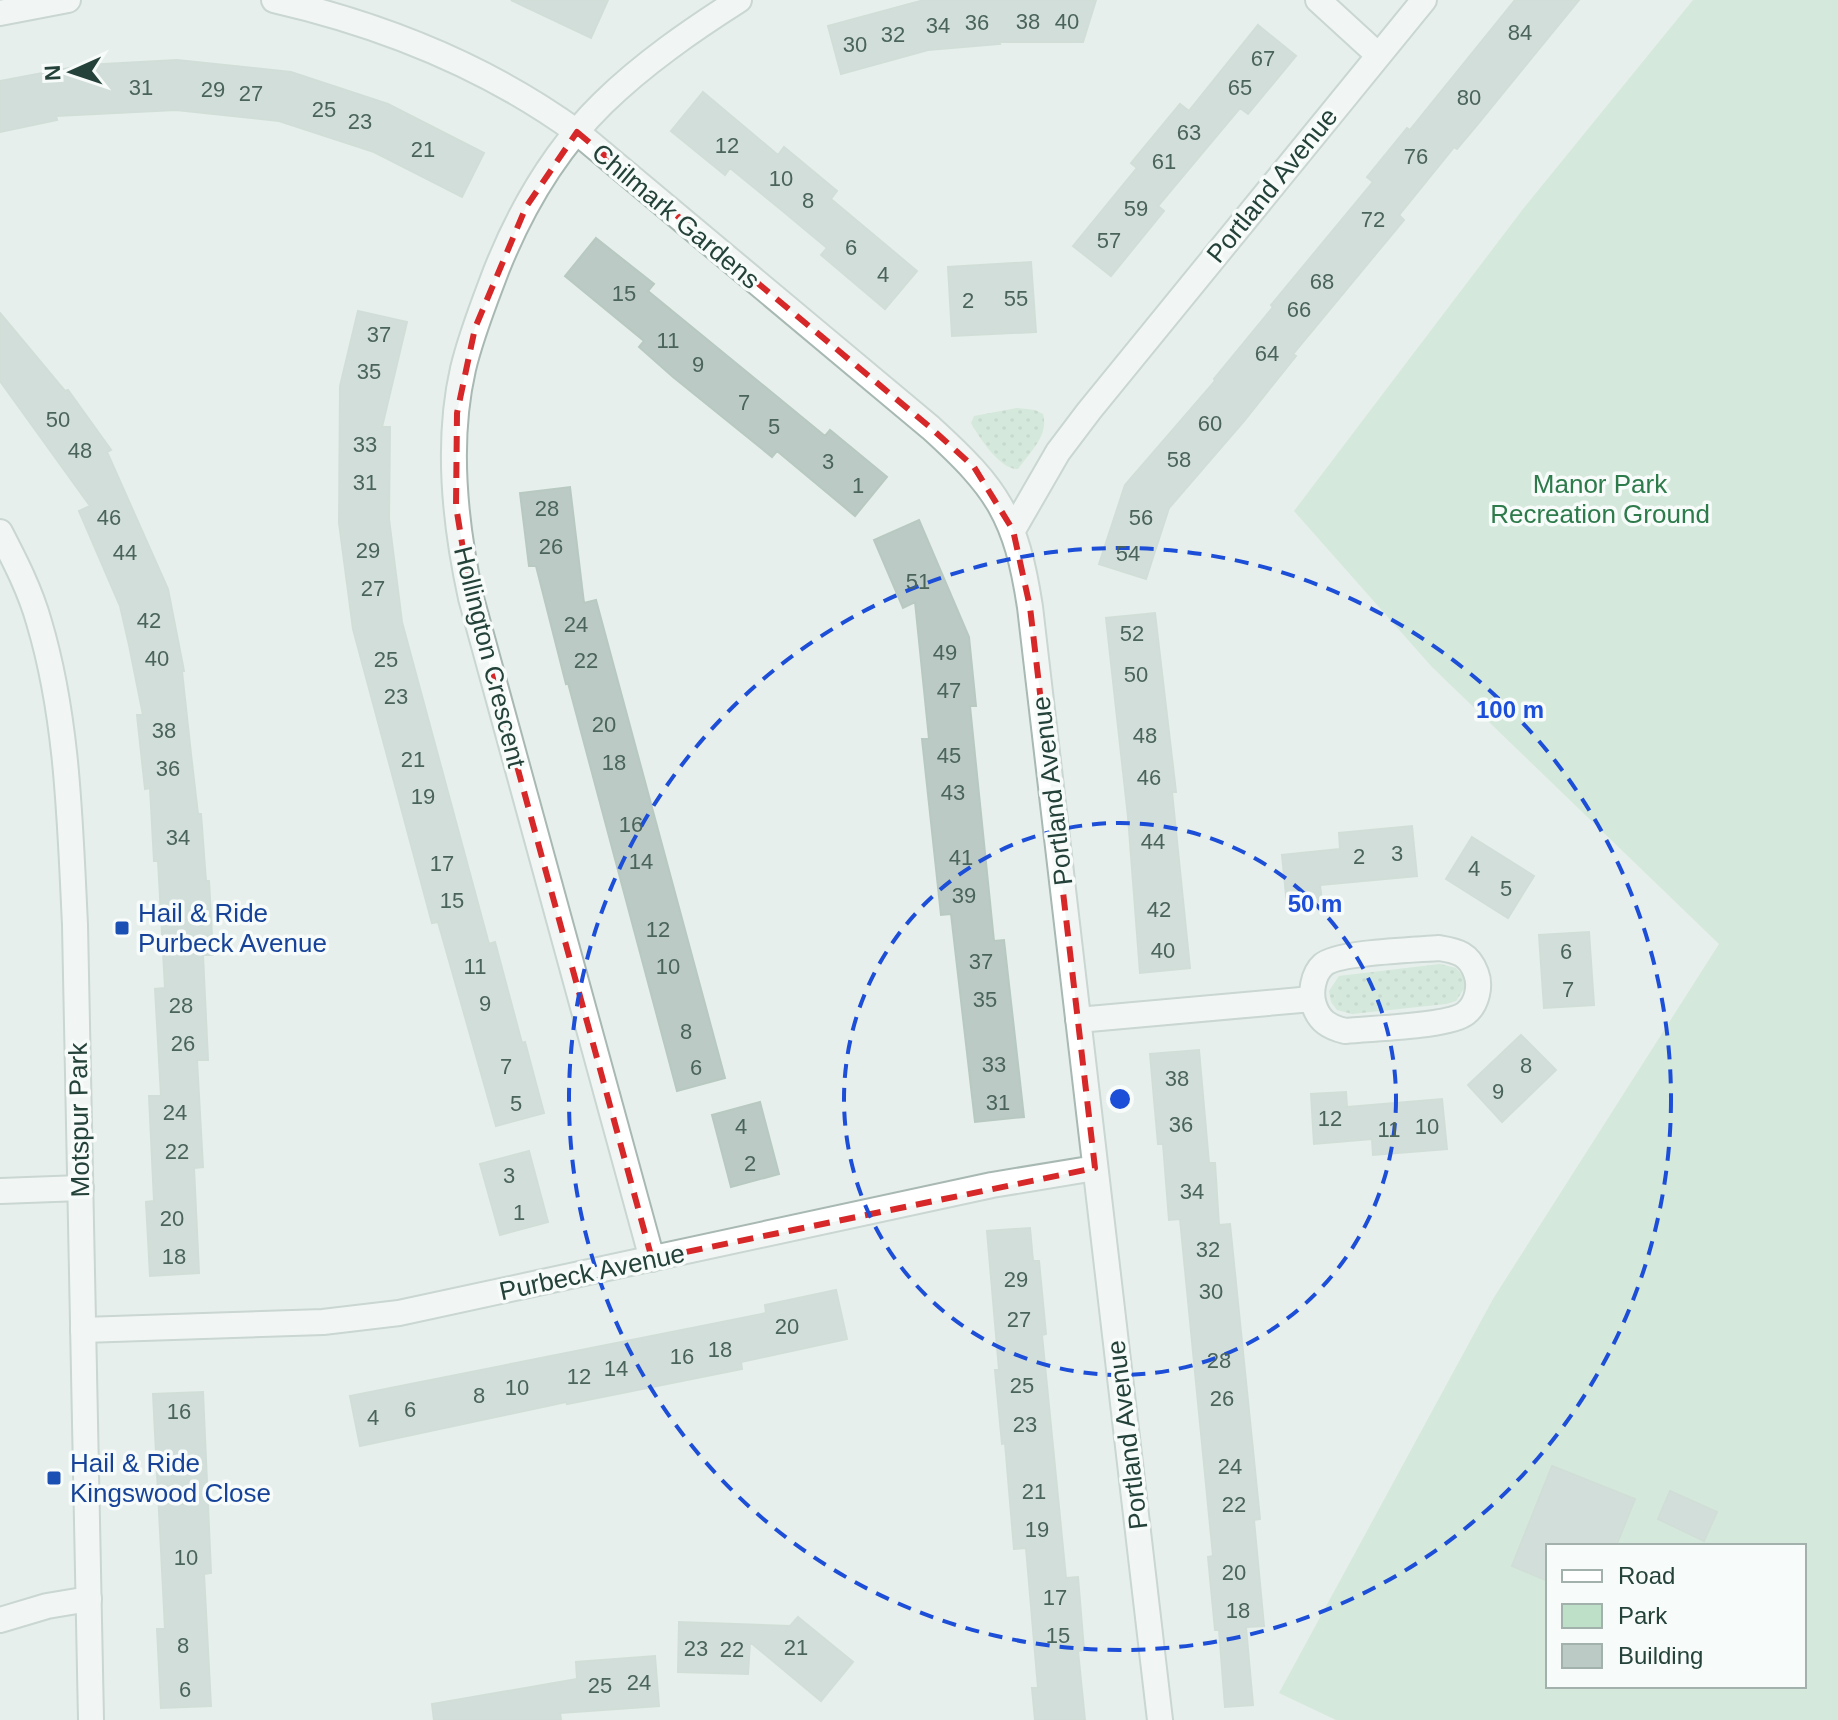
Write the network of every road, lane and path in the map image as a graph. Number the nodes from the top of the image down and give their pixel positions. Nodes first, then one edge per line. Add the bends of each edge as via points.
1 (68, 0) edge
2 (274, 0) edge
3 (739, 0) edge
4 (1318, 0) edge
5 (1424, 0) edge
6 (0, 13) edge
7 (1377, 54) junction
8 (577, 132) junction
9 (1013, 530) junction
10 (0, 532) edge
11 (1312, 999) junction
12 (1078, 1020) junction
13 (1095, 1168) junction
14 (81, 1188) junction
15 (0, 1191) edge
16 (652, 1259) junction
17 (83, 1330) junction
18 (89, 1599) junction
19 (0, 1620) edge
20 (91, 1720) edge
21 (1160, 1720) edge

1 - 6 street
2 - 8 street, Chilmark Gardens via 422,45 522,94
3 - 8 street, Hollington Crescent via 658,55
4 - 7 street
5 - 7 street, Portland Avenue
7 - 9 street, Portland Avenue via 1089,411 1058,452
8 - 9 street, Chilmark Gardens via 974,467
8 - 16 street, Hollington Crescent via 546,170 526,207 475,328 457,413 456,506 471,598
9 - 12 street, Portland Avenue via 1030,607
10 - 14 street, Motspur Park via 39,619 60,713 75,925
11 - 11 street via 1322,966 1338,957 1459,951 1472,962 1478,980 1476,998 1466,1013 1447,1021 1345,1031 1317,1015
11 - 12 street
12 - 13 street, Portland Avenue
13 - 16 street, Purbeck Avenue via 992,1185
13 - 21 street, Portland Avenue
14 - 15 street
14 - 17 street, Motspur Park
16 - 17 street, Purbeck Avenue via 360,1319
17 - 18 street, Motspur Park
18 - 19 street
18 - 20 street, Motspur Park

